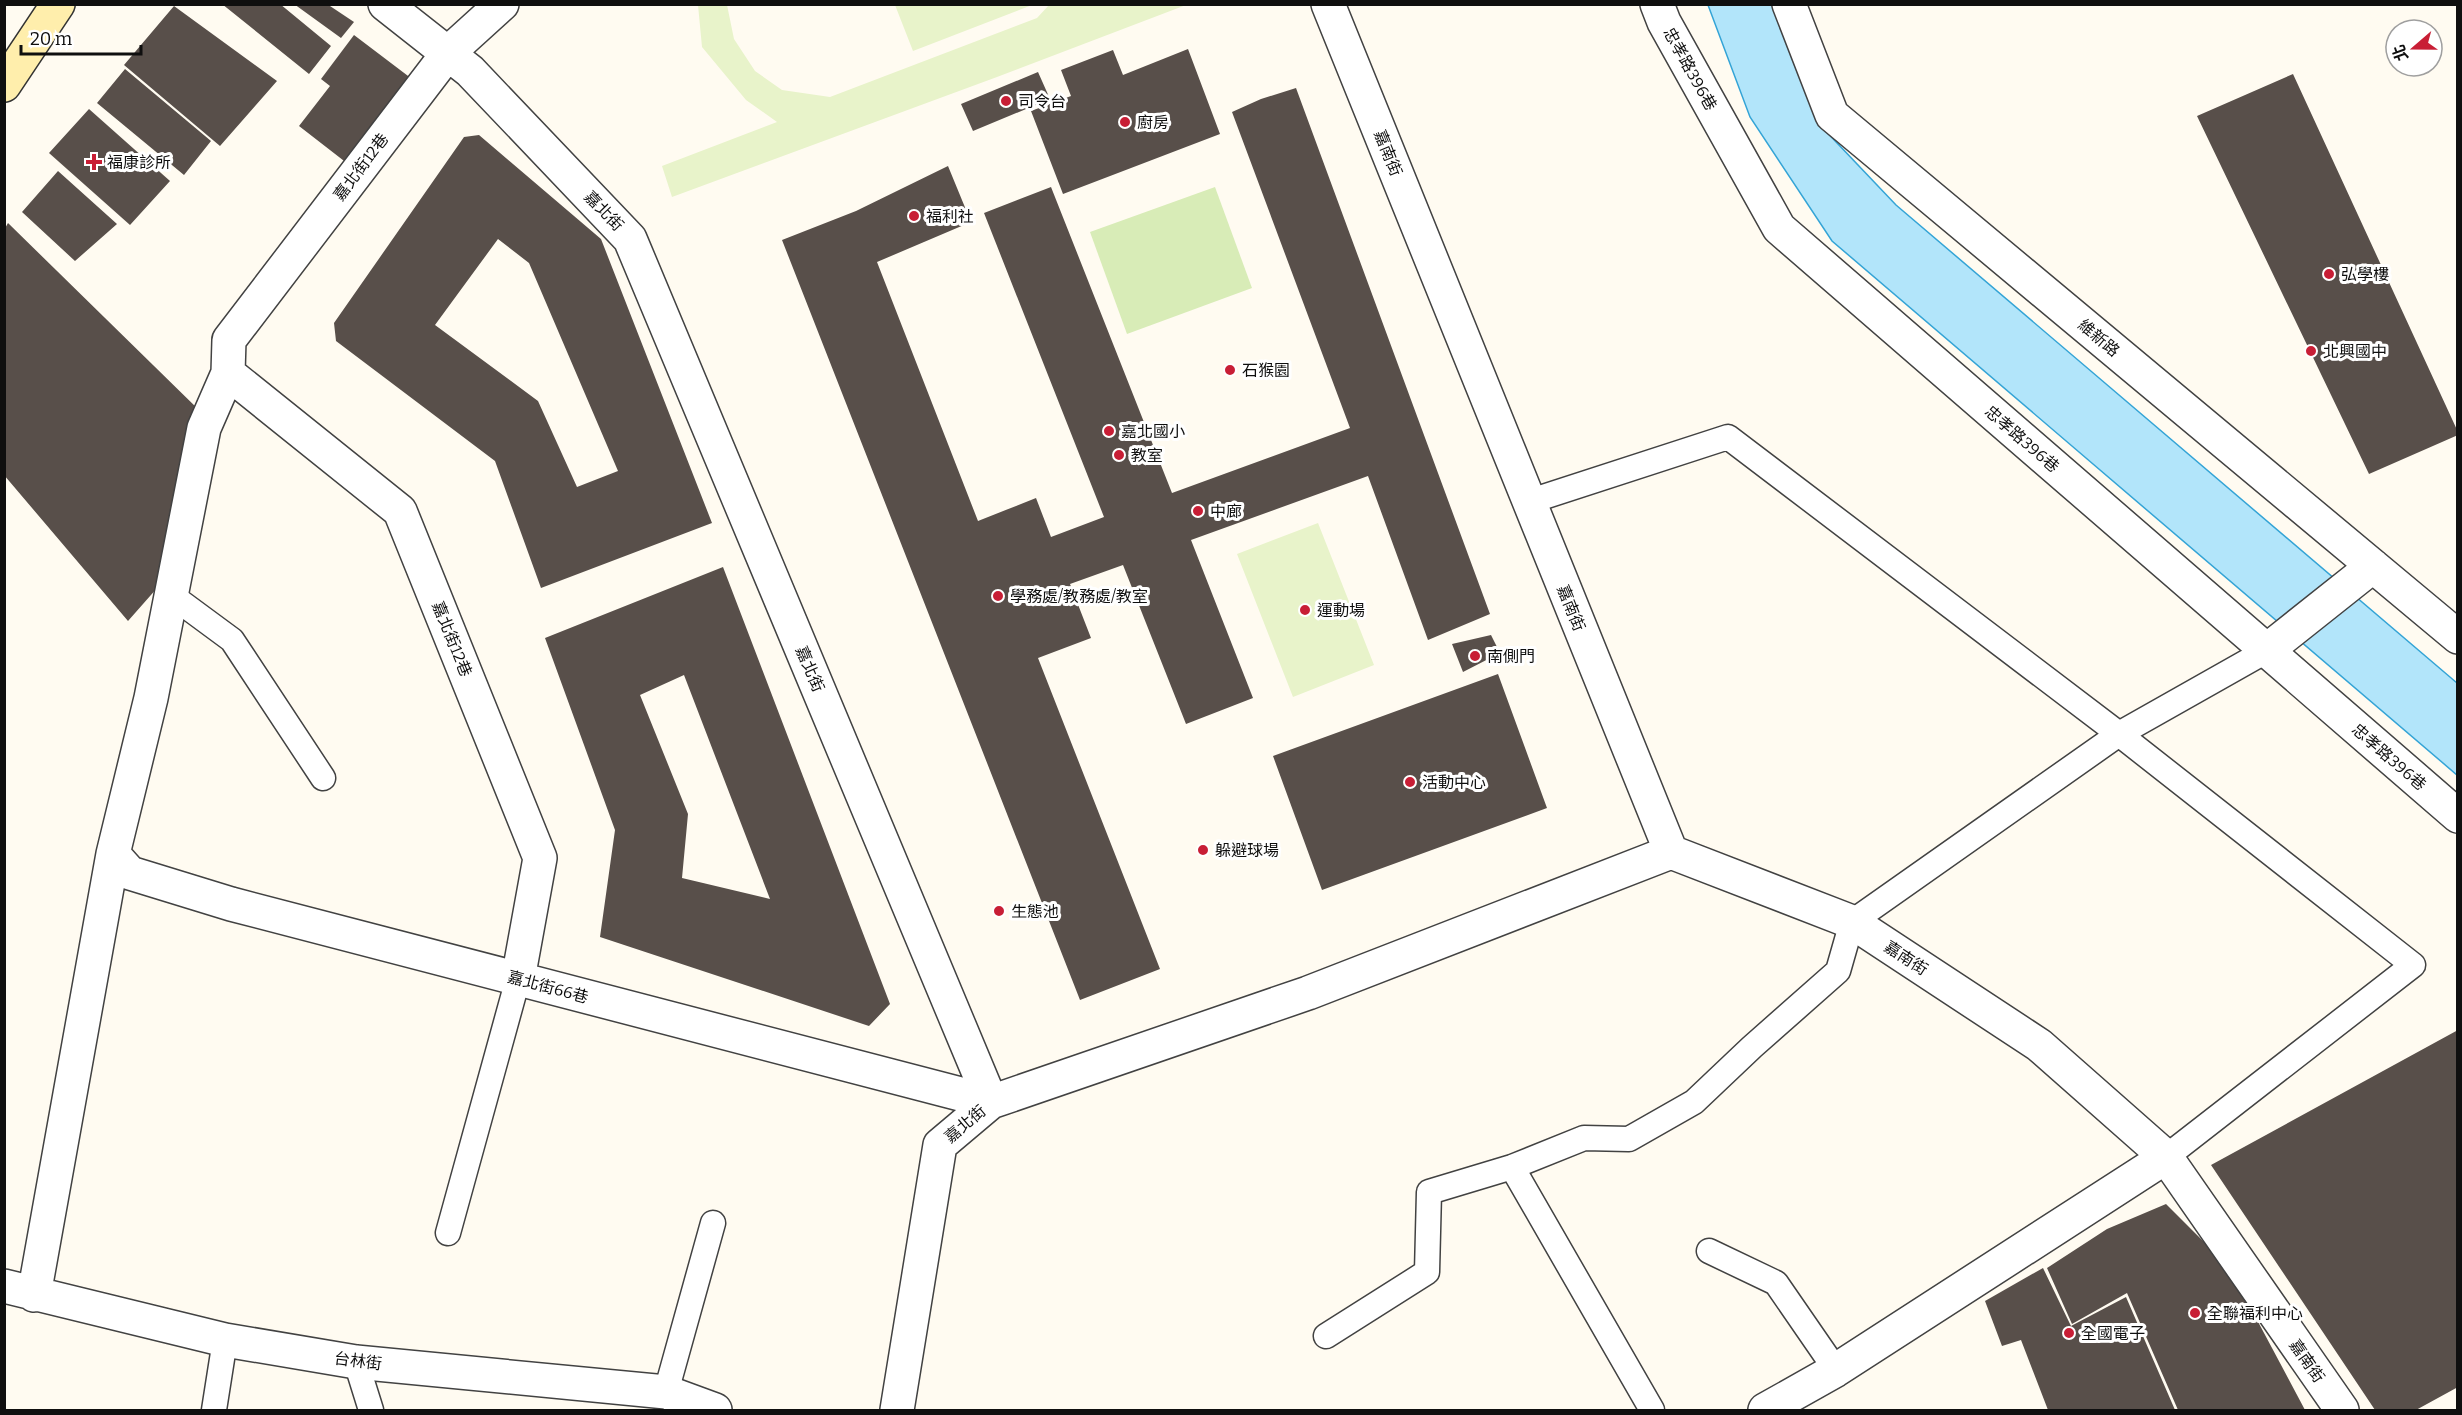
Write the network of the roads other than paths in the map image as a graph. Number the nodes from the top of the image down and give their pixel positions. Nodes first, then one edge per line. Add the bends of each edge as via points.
1 (58, 4) edge
2 (385, 4) edge
3 (502, 4) edge
4 (1328, 4) edge
5 (1657, 4) edge
6 (1789, 4) edge
7 (448, 53) junction
8 (4, 85) edge
9 (228, 373) junction
10 (1528, 502) junction
11 (2373, 566) junction
12 (171, 596) junction
13 (2457, 637) edge
14 (2266, 651) junction
15 (2119, 734) junction
16 (323, 778) dead end
17 (2457, 816) edge
18 (1671, 852) junction
19 (113, 854) junction
20 (1852, 922) junction
21 (518, 979) junction
22 (992, 1102) junction
23 (2166, 1157) junction
24 (1512, 1167) junction
25 (713, 1223) dead end
26 (448, 1233) dead end
27 (1709, 1251) dead end
28 (19, 1291) edge
29 (1326, 1336) dead end
30 (225, 1340) junction
31 (356, 1362) junction
32 (1836, 1370) junction
33 (670, 1401) edge
34 (214, 1410) edge
35 (371, 1410) edge
36 (715, 1410) edge
37 (897, 1410) edge
38 (1652, 1410) edge
39 (1765, 1410) edge
40 (2342, 1410) edge

1 - 8 street
2 - 7 street, 嘉北街
3 - 7 street, 嘉北街12巷
4 - 10 street, 嘉南街
5 - 14 street, 忠孝路396巷 via 1779,228
6 - 11 street, 維新路 via 1832,115
7 - 9 street, 嘉北街12巷 via 229,340
7 - 22 street, 嘉北街 via 470,71 630,239
9 - 12 street, 嘉北街12巷 via 204,428
9 - 21 street, 嘉北街12巷 via 400,511 540,858
10 - 15 lane via 1728,437
10 - 18 street, 嘉南街
11 - 13 street, 維新路
11 - 14 street
12 - 16 lane via 232,640
12 - 19 street, 嘉北街12巷
14 - 15 lane
14 - 17 street, 忠孝路396巷
15 - 20 lane
15 - 23 lane via 2413,965
18 - 20 street, 嘉南街
18 - 22 street via 1308,993
19 - 21 street, 嘉北街66巷 via 130,873 231,904
19 - 28 street, 嘉北街12巷
20 - 23 street, 嘉南街 via 2039,1045
20 - 24 lane via 1838,971 1694,1102 1629,1139 1584,1138
21 - 22 street, 嘉北街66巷
21 - 26 lane
22 - 37 street, 嘉北街 via 940,1145
23 - 32 street
23 - 40 street, 嘉南街
24 - 29 lane via 1429,1192 1426,1272
24 - 38 lane
25 - 33 lane
27 - 32 lane via 1776,1283
28 - 30 street, 台林街
30 - 31 street, 台林街
30 - 34 lane
31 - 33 street, 台林街
31 - 35 lane
32 - 39 street
33 - 36 street, 台林街

